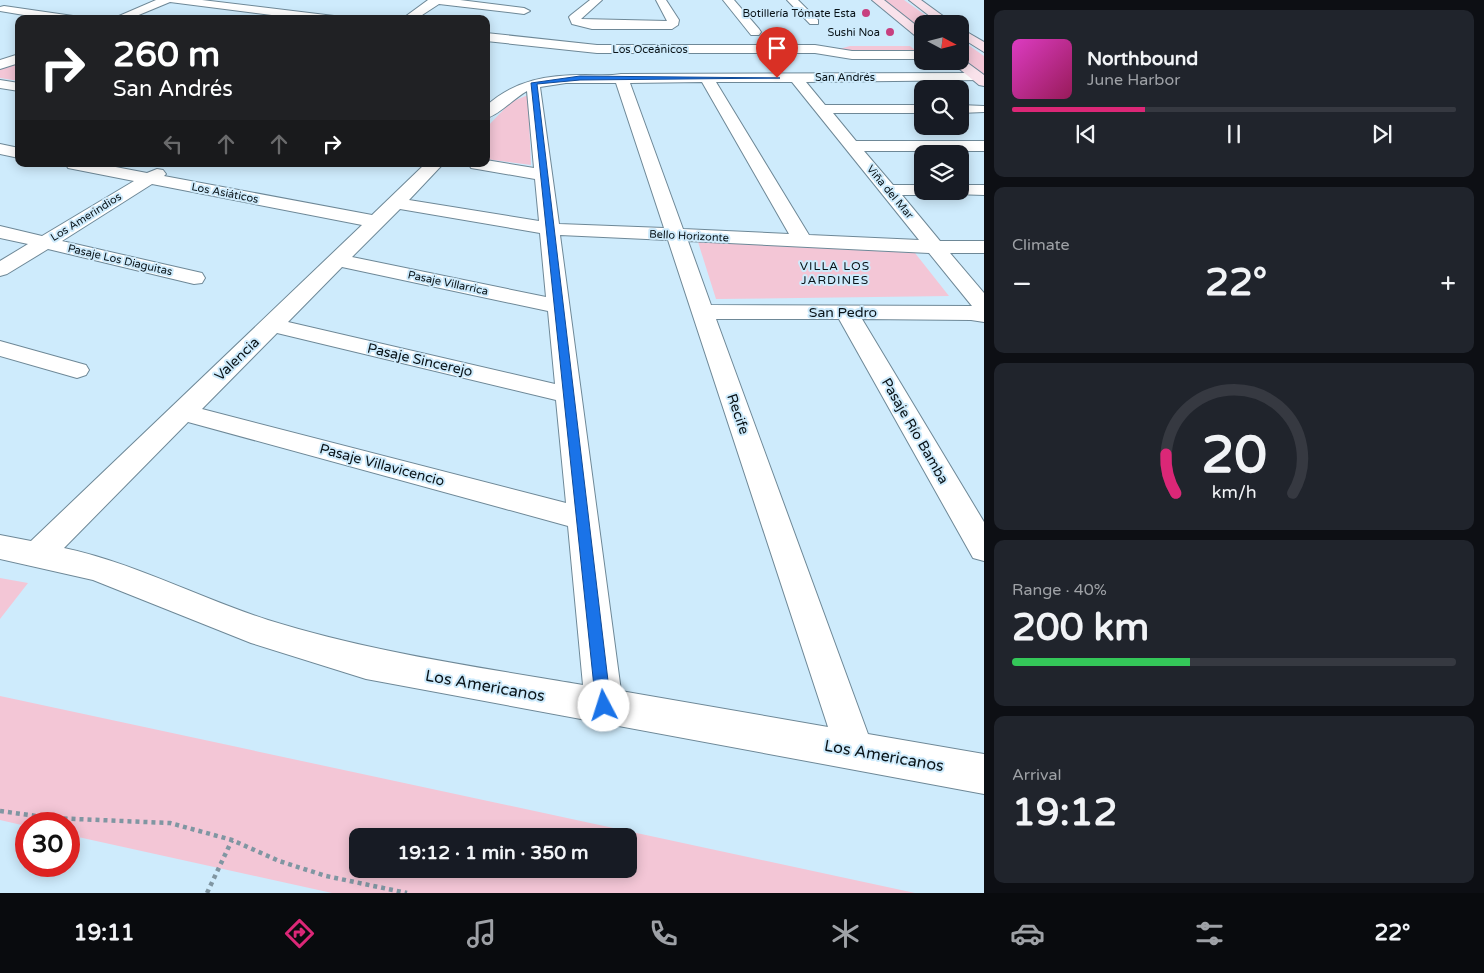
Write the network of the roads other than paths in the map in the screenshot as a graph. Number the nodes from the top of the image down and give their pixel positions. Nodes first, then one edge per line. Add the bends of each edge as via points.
1 (166, 0) edge
2 (174, 0) edge
3 (436, 0) edge
4 (597, 0) edge
5 (661, 0) edge
6 (728, 0) edge
7 (792, 0) edge
8 (877, 0) edge
9 (914, 0) edge
10 (4, 9) dead end
11 (524, 11) dead end
12 (45, 15) edge
13 (128, 15) edge
14 (300, 15) edge
15 (414, 15) edge
16 (935, 15) edge
17 (814, 22) dead end
18 (914, 30) edge
19 (755, 32) dead end
20 (490, 37) edge
21 (969, 37) edge
22 (914, 43) edge
23 (982, 45) edge
24 (814, 49) junction
25 (914, 55) edge
26 (15, 59) edge
27 (0, 65) edge
28 (968, 70) edge
29 (795, 77) junction
30 (621, 78) junction
31 (706, 78) junction
32 (981, 80) edge
33 (534, 83) junction
34 (0, 84) edge
35 (15, 86) edge
36 (821, 109) junction
37 (914, 109) edge
38 (969, 109) edge
39 (980, 109) dead end
40 (490, 110) edge
41 (852, 146) junction
42 (984, 146) edge
43 (0, 150) edge
44 (15, 152) edge
45 (490, 166) edge
46 (90, 167) edge
47 (168, 167) edge
48 (433, 167) edge
49 (544, 175) junction
50 (149, 178) junction
51 (888, 190) junction
52 (914, 190) edge
53 (969, 190) edge
54 (984, 190) edge
55 (396, 203) junction
56 (376, 222) junction
57 (550, 229) junction
58 (0, 232) edge
59 (675, 235) junction
60 (803, 241) junction
61 (45, 243) junction
62 (935, 247) junction
63 (984, 247) edge
64 (337, 260) junction
65 (0, 270) edge
66 (194, 278) dead end
67 (558, 306) junction
68 (984, 307) edge
69 (702, 312) junction
70 (846, 312) junction
71 (984, 315) edge
72 (271, 325) junction
73 (0, 348) edge
74 (77, 370) dead end
75 (568, 395) junction
76 (182, 412) junction
77 (583, 519) junction
78 (0, 547) edge
79 (984, 549) edge
80 (38, 554) junction
81 (604, 706) junction
82 (855, 751) junction
83 (984, 774) edge

1 - 13 street
2 - 14 street
3 - 11 street
3 - 15 street
4 - 5 street via 575,17 576,22 672,25 674,20
6 - 19 street
7 - 17 street
8 - 18 main road
9 - 16 main road
10 - 12 street
20 - 24 street, Los Oceánicos via 597,49
21 - 23 main road
22 - 24 street, Los Oceánicos via 838,44
24 - 25 street, Los Oceánicos via 852,55
26 - 27 street
28 - 32 main road
29 - 31 street, San Andrés
29 - 32 street, San Andrés
29 - 36 street, Viña del Mar
30 - 31 street, San Andrés
30 - 33 street, San Andrés
30 - 59 street, Recife
31 - 60 street
33 - 40 street via 506,96
33 - 49 street
34 - 35 street
36 - 37 street
36 - 41 street, Viña del Mar
38 - 39 street
41 - 42 street
41 - 51 street, Viña del Mar
43 - 44 street
45 - 49 street
46 - 50 street, Los Asiáticos
47 - 50 street, Los Amerindios
48 - 55 street, Valencia
49 - 57 street
50 - 56 street, Los Asiáticos
50 - 61 street, Los Amerindios
51 - 52 street
51 - 62 street, Viña del Mar
53 - 54 street
55 - 56 street, Valencia
55 - 57 street, Bello Horizonte
56 - 64 street, Valencia
57 - 59 street, Bello Horizonte
57 - 67 street
58 - 61 street, Pasaje Los Diaguitas
59 - 60 street, Bello Horizonte
59 - 69 street, Recife
60 - 62 street, Bello Horizonte
61 - 65 street, Los Amerindios
61 - 66 street, Pasaje Los Diaguitas
62 - 63 street, Bello Horizonte
62 - 68 street, Viña del Mar
64 - 67 street, Pasaje Villarrica
64 - 72 street, Valencia
67 - 75 street
69 - 70 street, San Pedro
69 - 82 street, Recife
70 - 71 street, San Pedro via 971,312
70 - 79 street, Pasaje Río Bamba
72 - 75 street, Pasaje Sincerejo
72 - 76 street, Valencia
73 - 74 street
75 - 77 street
76 - 77 street, Pasaje Villavicencio
76 - 80 street, Valencia
77 - 81 street
78 - 80 street, Los Americanos
80 - 81 street, Los Americanos via 98,568 315,650 420,674
81 - 82 street, Los Americanos
82 - 83 street, Los Americanos

